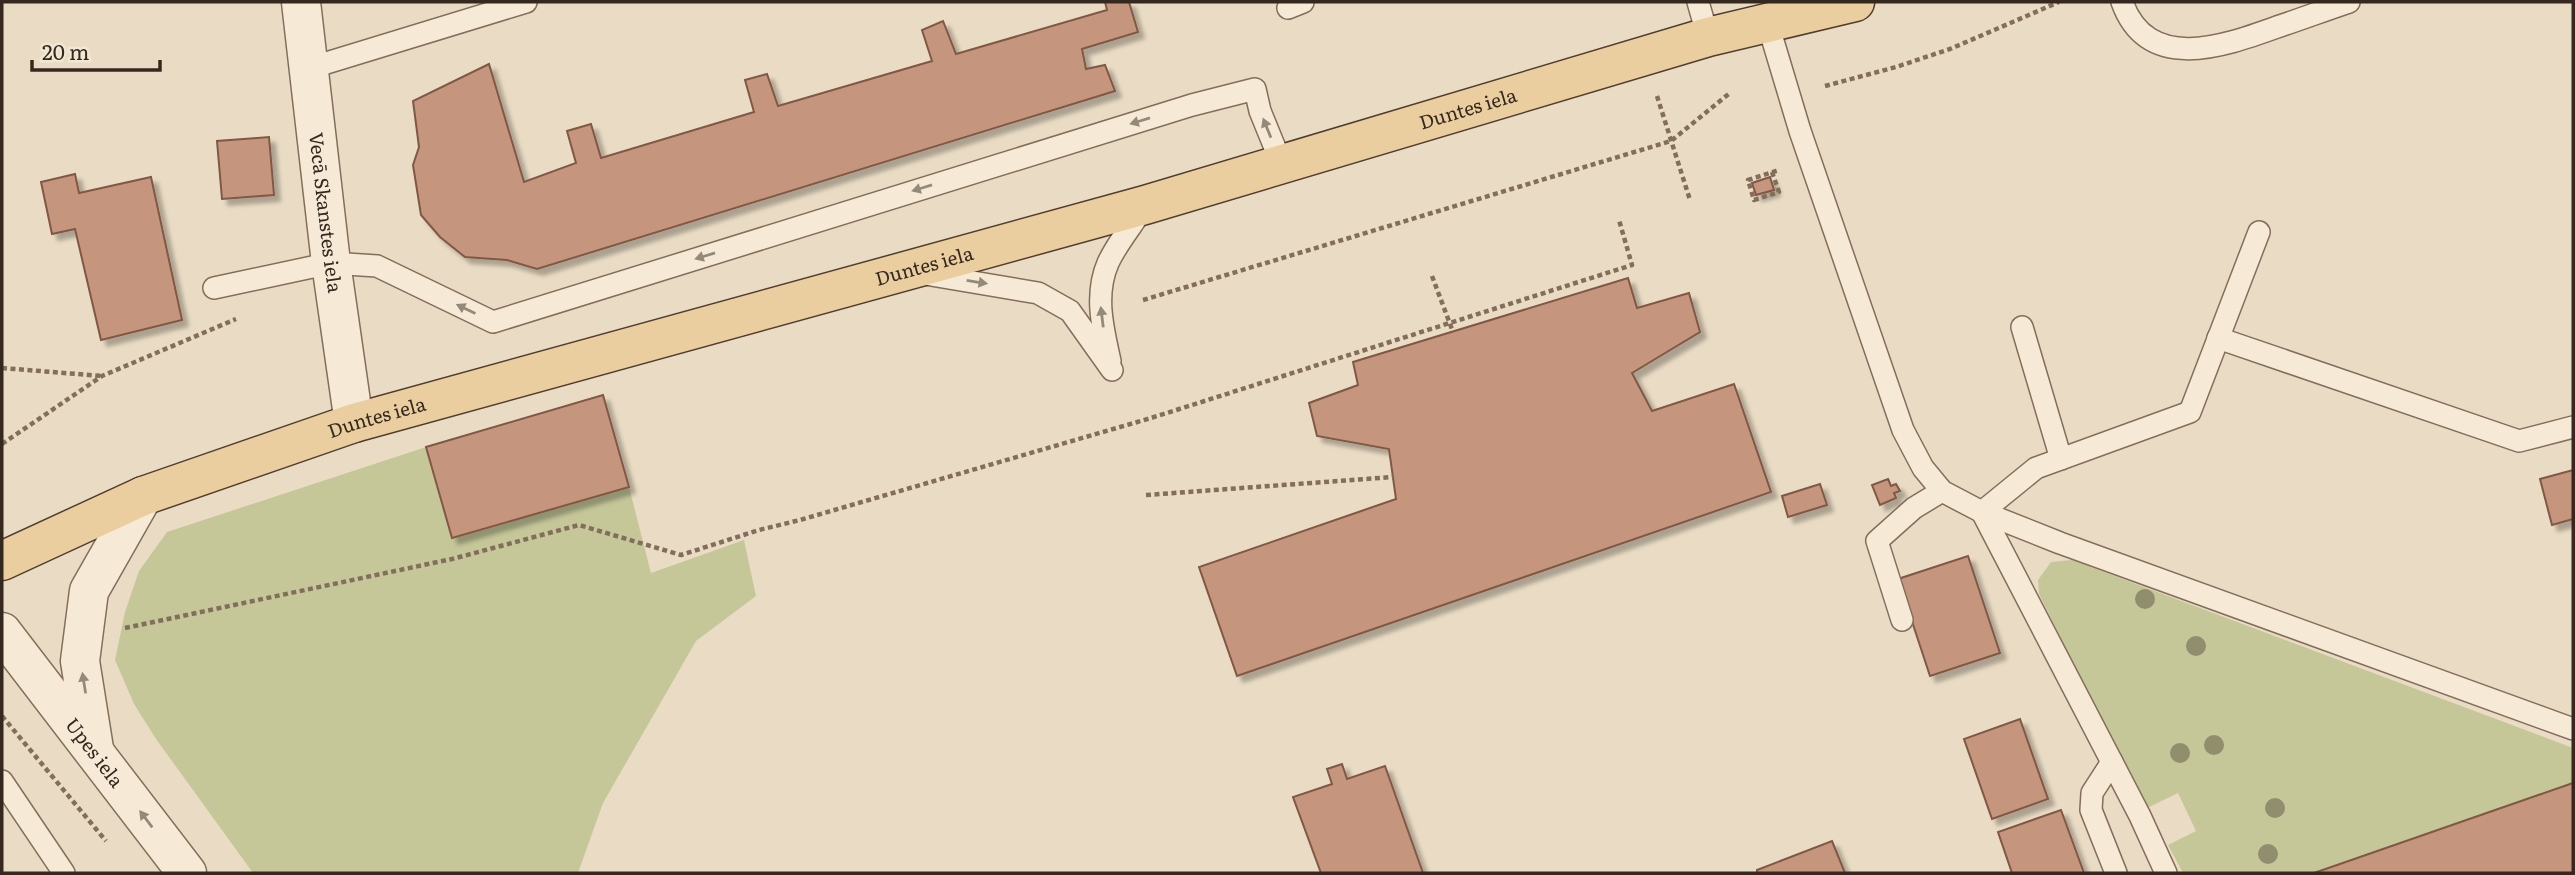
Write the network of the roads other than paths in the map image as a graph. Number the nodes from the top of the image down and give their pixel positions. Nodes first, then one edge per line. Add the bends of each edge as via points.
1 (301, 2) edge
2 (526, 2) edge
3 (1855, 2) edge
4 (2122, 2) edge
5 (2349, 2) edge
6 (1703, 20) edge
7 (1767, 21) junction
8 (310, 68) junction
9 (1282, 165) junction
10 (1145, 205) junction
11 (2259, 232) dead end
12 (331, 264) junction
13 (909, 272) junction
14 (214, 288) dead end
15 (2022, 327) dead end
16 (2218, 338) junction
17 (354, 424) junction
18 (2573, 427) edge
19 (2061, 459) junction
20 (1942, 491) junction
21 (143, 496) junction
22 (1982, 512) junction
23 (2, 561) edge
24 (1902, 620) dead end
25 (2, 632) edge
26 (2573, 729) edge
27 (94, 751) junction
28 (2112, 762) junction
29 (2, 780) edge
30 (64, 873) edge
31 (187, 873) edge
32 (2116, 873) edge
33 (2166, 873) edge

1 - 8 street, Vecā Skanstes iela
2 - 8 lane
3 - 7 main road, Duntes iela
4 - 5 lane via 2142,33 2160,45 2184,49 2239,41
6 - 7 main road, Duntes iela
6 - 9 main road, Duntes iela
7 - 20 lane via 1903,429 1923,468
8 - 12 street, Vecā Skanstes iela
9 - 10 main road, Duntes iela
9 -> 12 lane via 1255,89 493,322 377,265
10 - 13 main road, Duntes iela
13 -> 10 lane via 1038,293 1070,310 1112,370 1100,299 1108,263
11 - 16 lane
12 - 14 lane
12 - 17 street, Vecā Skanstes iela
13 - 17 main road, Duntes iela
15 - 19 lane
16 - 18 lane via 2519,441
16 - 19 lane via 2190,412
17 - 21 main road, Duntes iela
19 - 22 lane via 2036,468
20 - 22 lane
20 - 24 lane via 1914,508 1877,541
21 - 23 main road, Duntes iela
27 -> 21 street via 80,661 89,591
22 - 26 lane
22 - 28 lane
25 - 27 street, Upes iela
31 -> 27 street, Upes iela
28 - 32 lane via 2092,793 2091,810
28 - 33 lane
29 - 30 lane

